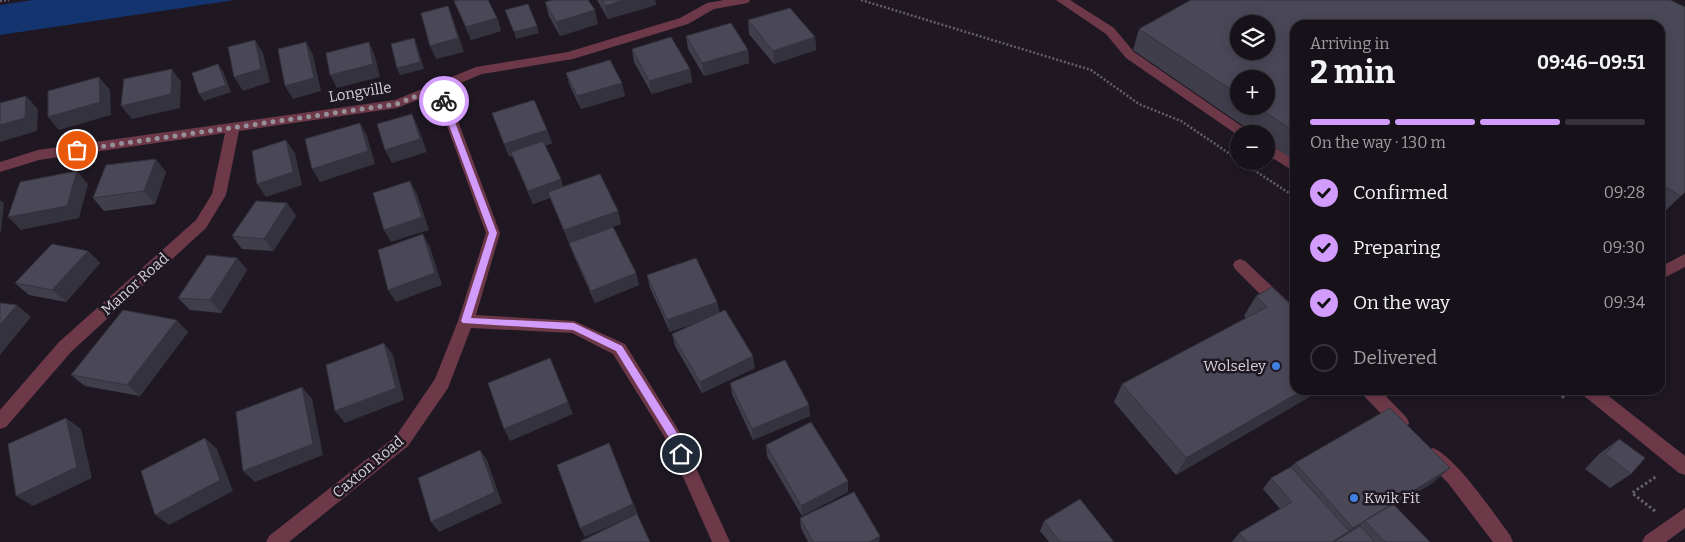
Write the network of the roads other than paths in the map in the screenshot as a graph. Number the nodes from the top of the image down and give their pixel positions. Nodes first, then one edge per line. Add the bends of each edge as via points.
1 (744, 0) edge
2 (1062, 0) edge
3 (439, 87) junction
4 (1233, 125) edge
5 (233, 126) junction
6 (1275, 154) edge
7 (1290, 164) edge
8 (0, 167) edge
9 (1685, 260) edge
10 (1240, 266) dead end
11 (1665, 271) edge
12 (1290, 313) edge
13 (466, 321) junction
14 (1374, 395) edge
15 (1595, 395) edge
16 (0, 422) edge
17 (1685, 467) edge
18 (1679, 521) edge
19 (275, 542) edge
20 (721, 542) edge
21 (1503, 542) edge
22 (1651, 542) edge

1 - 3 street, Longville via 712,6 684,20 569,56 480,70
2 - 4 street via 1110,31 1130,55
3 - 5 street, Longville via 397,104
3 - 13 street, Caxton Road via 493,233
5 - 8 street, Longville via 38,156
5 - 16 street, Manor Road via 219,195 201,224 65,347
6 - 7 street
9 - 11 street
10 - 12 street
13 - 19 street, Caxton Road via 442,383 402,441
13 - 20 street via 574,327 619,348 674,436
14 - 21 street via 1454,477
15 - 17 street
18 - 22 street

